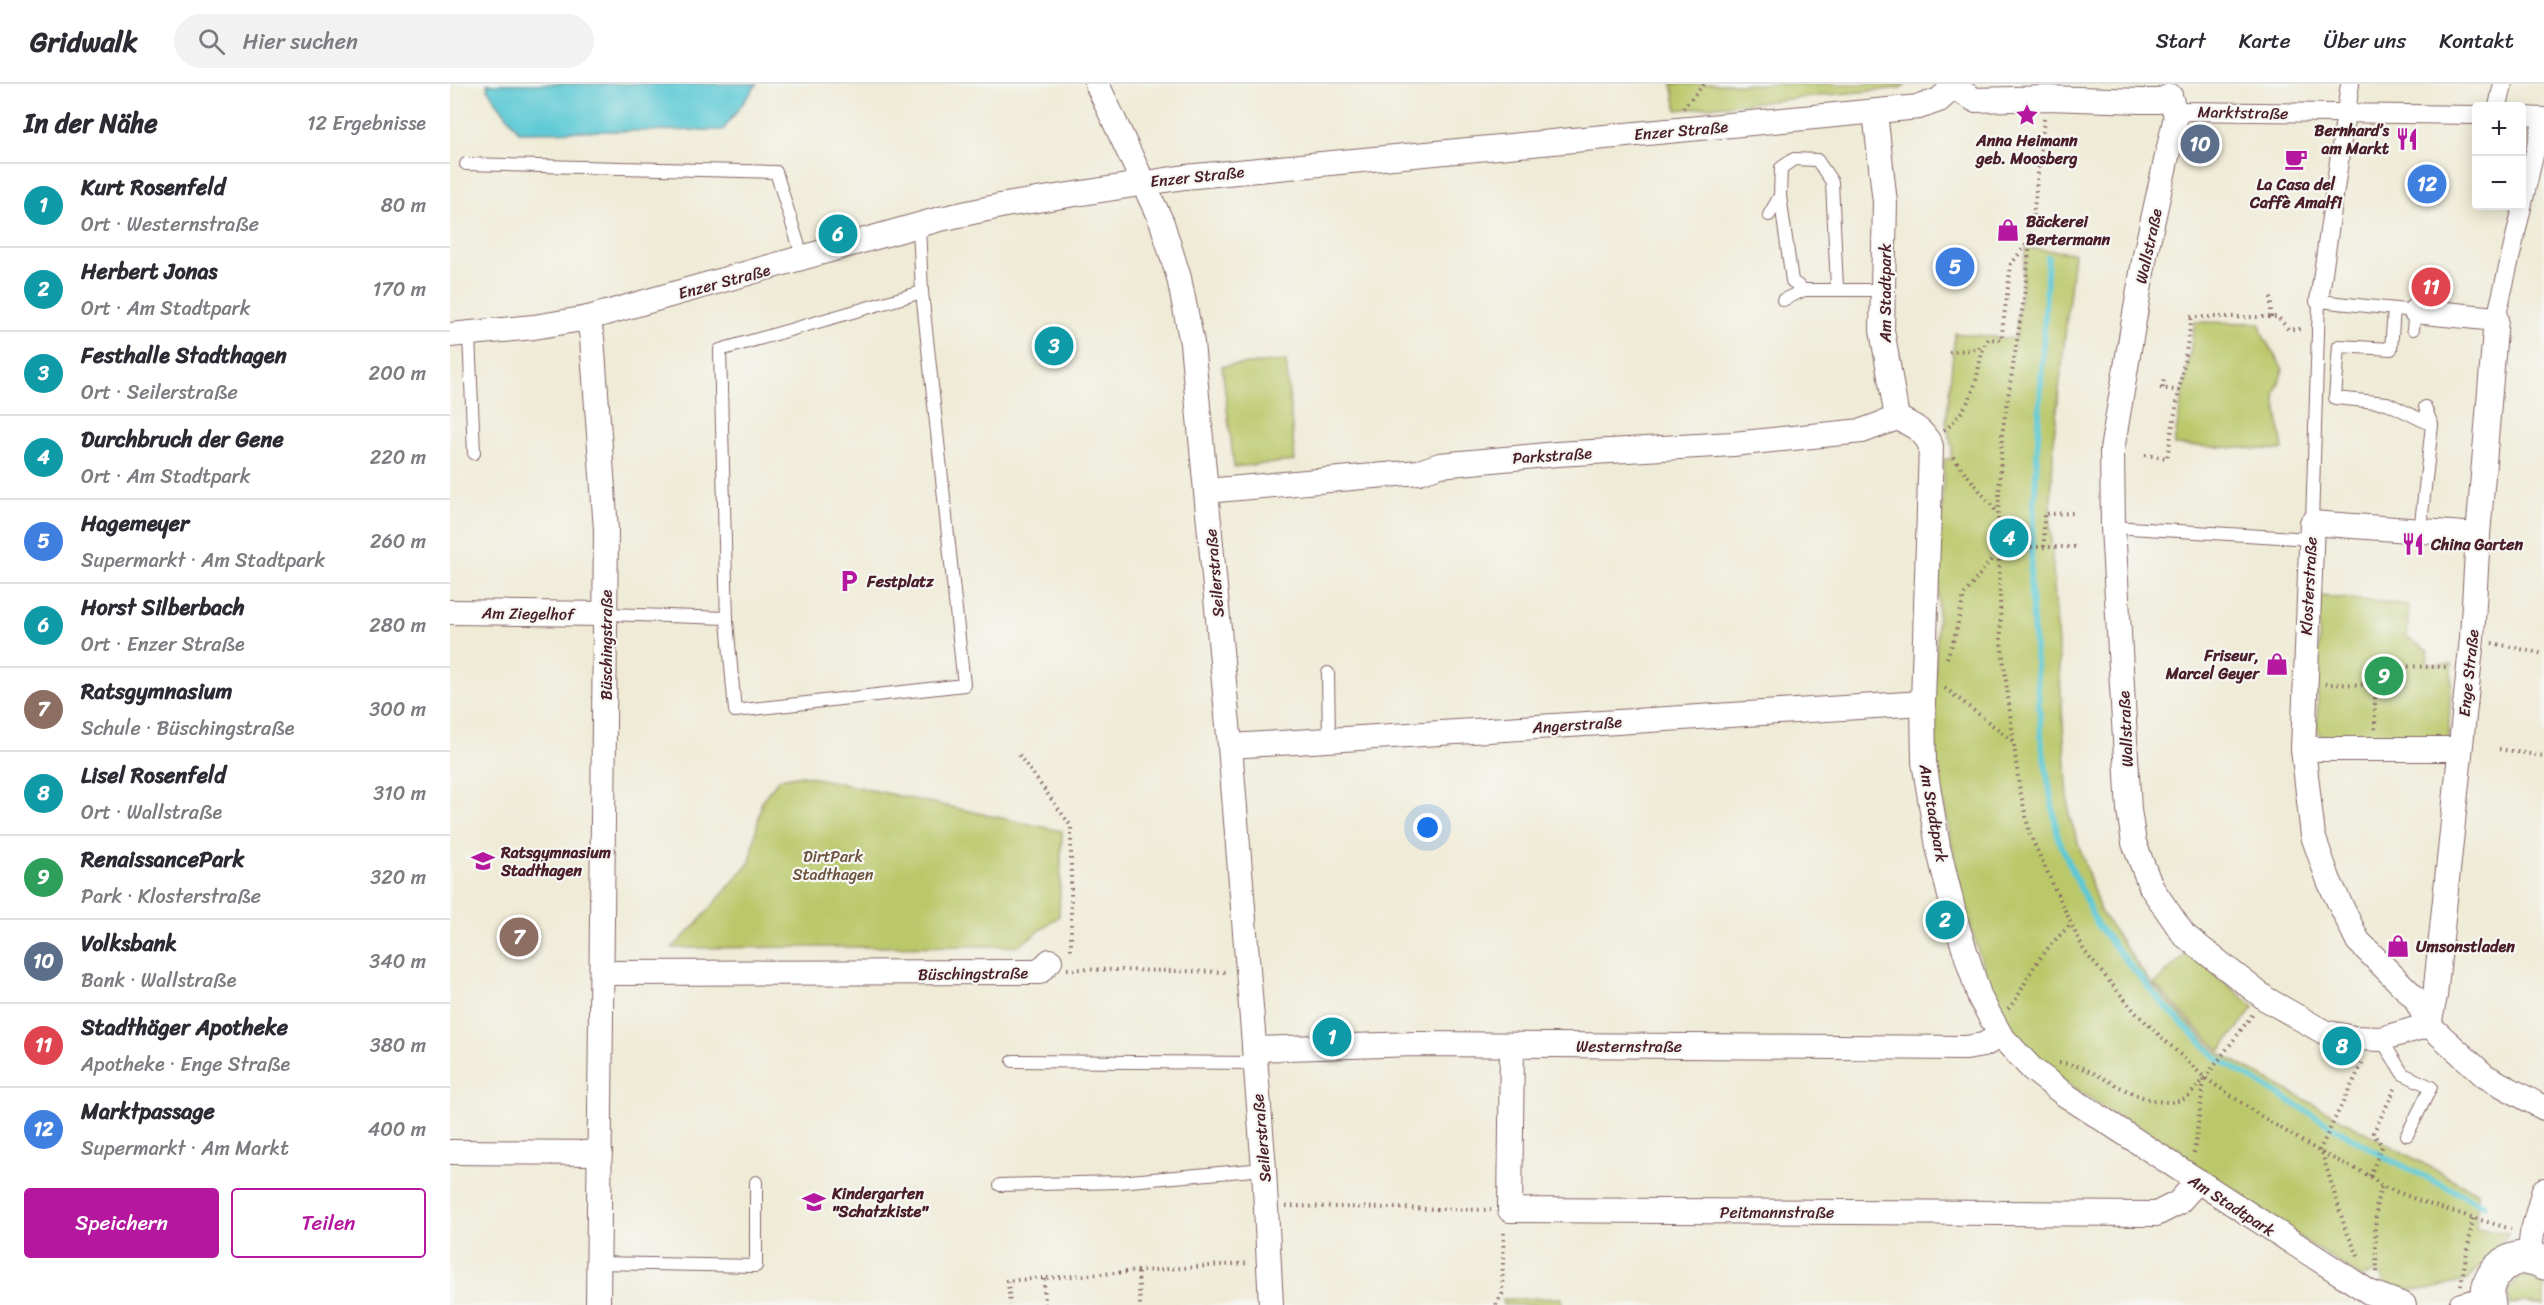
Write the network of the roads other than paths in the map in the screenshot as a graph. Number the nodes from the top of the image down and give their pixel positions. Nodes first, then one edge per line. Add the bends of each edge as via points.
1 (1097, 84) edge
2 (2350, 84) edge
3 (2503, 84) edge
4 (1956, 86) edge
5 (2173, 97) edge
6 (2499, 102) edge
7 (1875, 112) junction
8 (2346, 113) junction
9 (2472, 115) edge
10 (2526, 116) edge
11 (2544, 117) edge
12 (466, 164) dead end
13 (1143, 182) junction
14 (1780, 196) junction
15 (1769, 215) dead end
16 (919, 225) junction
17 (803, 259) junction
18 (1838, 288) junction
19 (1804, 290) junction
20 (1883, 290) junction
21 (922, 292) junction
22 (1783, 300) dead end
23 (2319, 301) junction
24 (2407, 316) junction
25 (588, 318) junction
26 (2496, 319) junction
27 (459, 335) edge
28 (2425, 407) dead end
29 (1897, 418) junction
30 (2432, 424) junction
31 (474, 453) dead end
32 (1206, 491) junction
33 (2113, 527) junction
34 (2311, 531) junction
35 (2420, 532) junction
36 (2478, 535) junction
37 (450, 612) edge
38 (607, 614) junction
39 (727, 618) junction
40 (1328, 674) dead end
41 (1923, 703) junction
42 (1329, 740) junction
43 (1230, 746) junction
44 (2304, 749) junction
45 (2460, 749) junction
46 (1060, 966) road end
47 (602, 973) junction
48 (2428, 1025) junction
49 (2001, 1036) junction
50 (2381, 1039) junction
51 (1512, 1046) junction
52 (1254, 1056) junction
53 (1013, 1060) dead end
54 (2544, 1108) edge
55 (2407, 1136) dead end
56 (450, 1152) edge
57 (600, 1153) junction
58 (1264, 1169) junction
59 (2194, 1180) junction
60 (756, 1182) dead end
61 (1000, 1185) dead end
62 (2544, 1190) edge
63 (2530, 1250) edge
64 (598, 1263) junction
65 (2367, 1299) edge
66 (2479, 1303) edge
67 (597, 1305) edge
68 (1271, 1305) edge
69 (2404, 1305) edge

1 - 13 street, Seilerstraße
2 - 8 street, Klosterstraße
3 - 6 street
4 - 5 street, Marktstraße via 1975,100 2159,101
4 - 7 street, Enzer Straße via 1939,100 1919,107
5 - 8 street, Marktstraße
5 - 33 street, Wallstraße via 2122,378 2112,450
7 - 13 street, Enzer Straße
7 - 20 street, Am Stadtpark via 1885,203
8 - 9 street, Marktstraße
8 - 23 street, Klosterstraße
10 - 11 street
11 - 26 street, Enge Straße
12 - 17 lane via 776,172
13 - 16 street, Enzer Straße via 1005,205
13 - 32 street, Seilerstraße via 1162,224 1179,278 1192,343
14 - 15 lane
14 - 18 lane via 1781,168 1794,159 1816,160 1832,182
14 - 19 lane via 1792,281
16 - 17 street, Enzer Straße
16 - 21 lane
17 - 25 street, Enzer Straße
18 - 19 lane
18 - 20 lane
19 - 22 lane
20 - 29 street, Am Stadtpark via 1882,330
21 - 39 lane via 720,350
21 - 39 lane via 964,685 735,711
23 - 24 lane
23 - 34 lane, Klosterstraße
24 - 26 street
24 - 30 lane via 2391,349 2339,346 2335,398 2387,404
25 - 27 street, Enzer Straße
25 - 38 street, Büschingstraße via 606,530
26 - 36 street, Enge Straße
27 - 31 lane
28 - 30 lane
29 - 32 street, Parkstraße via 1851,432 1733,444 1557,454 1440,465 1419,472
29 - 41 street, Am Stadtpark via 1914,426 1929,443
30 - 35 lane
32 - 43 street, Seilerstraße
33 - 34 lane
33 - 50 street, Wallstraße via 2129,810 2134,843 2151,887 2184,935 2255,1011 2324,1032
34 - 35 street
34 - 44 street, Klosterstraße
35 - 36 street
36 - 45 street, Enge Straße
37 - 38 street, Am Ziegelhof
38 - 39 lane
38 - 47 street, Büschingstraße
40 - 42 lane
41 - 42 street, Angerstraße
41 - 49 street, Am Stadtpark via 1924,762 1941,857 1980,998
42 - 43 street, Angerstraße
43 - 52 street, Seilerstraße
44 - 45 street
44 - 48 street, Klosterstraße via 2313,836 2329,881 2358,941 2415,998
45 - 48 street, Enge Straße via 2435,996
46 - 47 street, Büschingstraße via 1039,972
47 - 57 street, Büschingstraße
48 - 50 street, Wallstraße
48 - 54 street via 2485,1076
49 - 51 street, Westernstraße via 1983,1046 1966,1048
49 - 59 street, Am Stadtpark via 2032,1069 2064,1094
50 - 55 lane via 2403,1074 2431,1087
51 - 52 street, Westernstraße via 1415,1044
51 - 59 street, Peitmannstraße via 1507,1210 2156,1214 2178,1203
52 - 53 lane
52 - 58 street, Seilerstraße
56 - 57 street
57 - 64 street, Büschingstraße
58 - 61 lane via 1119,1182
58 - 68 street, Seilerstraße
59 - 65 street, Am Stadtpark
60 - 64 lane via 756,1266
62 - 63 street
63 - 66 main road via 2499,1268
64 - 67 street, Büschingstraße
65 - 69 street, Am Stadtpark

